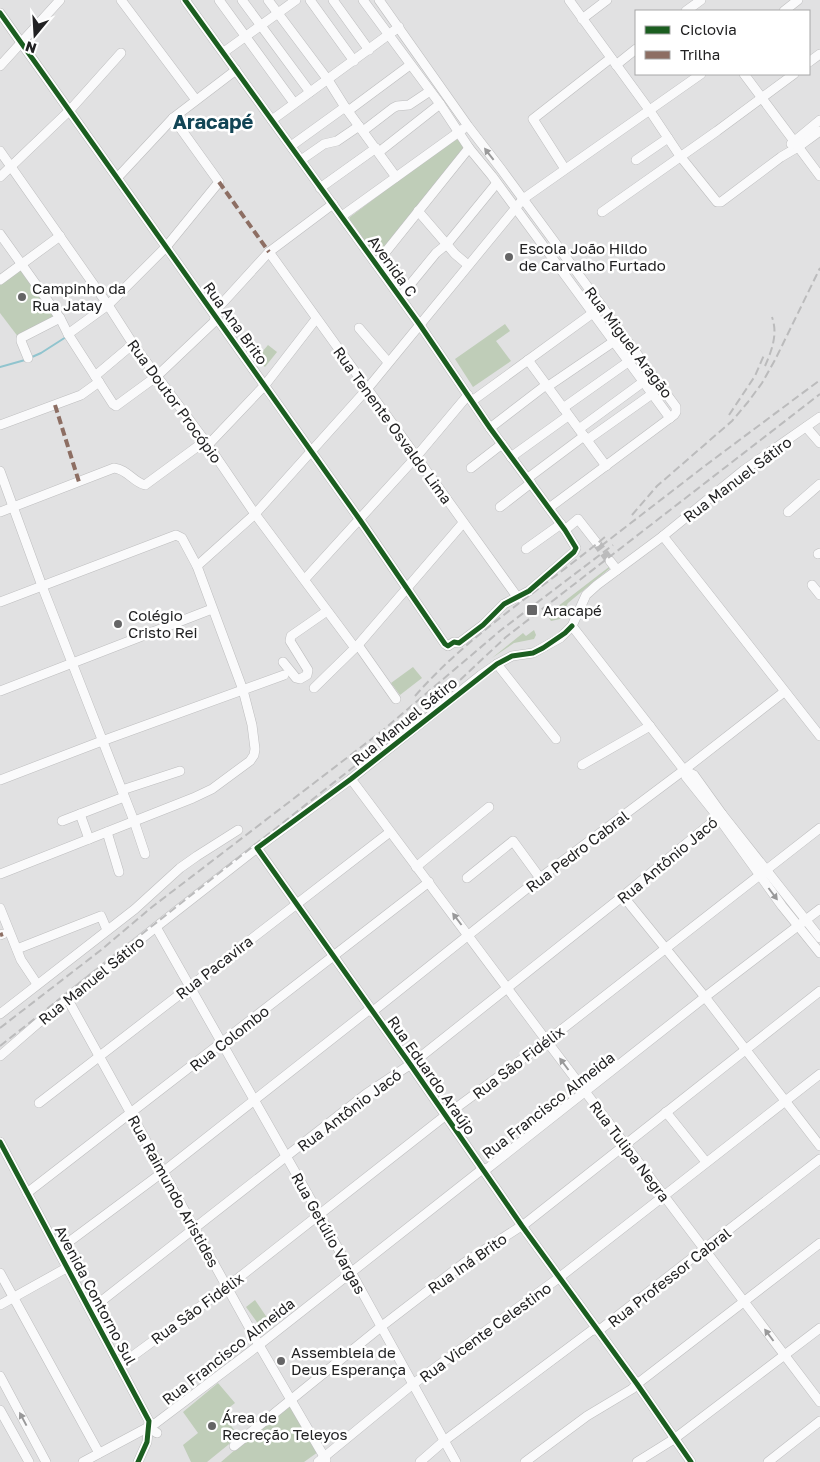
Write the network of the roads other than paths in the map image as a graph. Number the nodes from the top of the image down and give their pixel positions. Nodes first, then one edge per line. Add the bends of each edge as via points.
1 (60, 0) edge
2 (121, 0) edge
3 (185, 0) edge
4 (219, 0) edge
5 (242, 0) edge
6 (268, 0) edge
7 (310, 0) edge
8 (333, 0) edge
9 (363, 0) edge
10 (379, 0) edge
11 (569, 0) edge
12 (607, 0) edge
13 (798, 0) edge
14 (290, 2) edge
15 (785, 10) edge
16 (0, 13) edge
17 (278, 13) junction
18 (582, 19) junction
19 (260, 26) junction
20 (399, 27) junction
21 (388, 36) junction
22 (245, 37) junction
23 (22, 43) junction
24 (369, 50) junction
25 (635, 50) edge
26 (224, 52) junction
27 (121, 53) dead end
28 (354, 61) junction
29 (613, 61) junction
30 (410, 65) junction
31 (0, 66) edge
32 (236, 70) junction
33 (700, 75) edge
34 (745, 75) edge
35 (793, 75) edge
36 (328, 80) junction
37 (430, 91) junction
38 (310, 92) junction
39 (762, 98) junction
40 (196, 100) junction
41 (294, 103) junction
42 (440, 104) junction
43 (346, 109) junction
44 (70, 110) junction
45 (650, 110) junction
46 (173, 118) junction
47 (272, 120) junction
48 (820, 120) edge
49 (468, 126) junction
50 (361, 129) junction
51 (820, 131) edge
52 (458, 132) junction
53 (668, 138) junction
54 (796, 144) junction
55 (291, 146) junction
56 (469, 148) junction
57 (378, 150) junction
58 (0, 151) edge
59 (680, 156) junction
60 (300, 160) junction
61 (636, 160) dead end
62 (11, 167) junction
63 (501, 169) junction
64 (566, 169) junction
65 (820, 176) edge
66 (118, 177) junction
67 (396, 177) junction
68 (0, 178) edge
69 (494, 180) junction
70 (320, 188) junction
71 (523, 200) junction
72 (333, 204) junction
73 (515, 208) junction
74 (418, 211) junction
75 (602, 212) dead end
76 (342, 216) junction
77 (544, 228) junction
78 (0, 234) edge
79 (534, 235) junction
80 (60, 236) junction
81 (447, 244) junction
82 (166, 247) junction
83 (269, 252) junction
84 (22, 264) junction
85 (376, 264) junction
86 (468, 265) junction
87 (0, 280) edge
88 (400, 297) junction
89 (108, 305) junction
90 (601, 306) junction
91 (592, 313) junction
92 (215, 316) junction
93 (60, 318) junction
94 (316, 319) junction
95 (420, 325) junction
96 (359, 328) dead end
97 (68, 334) junction
98 (626, 339) junction
99 (133, 344) junction
100 (615, 345) junction
101 (28, 358) dead end
102 (528, 360) junction
103 (388, 362) junction
104 (628, 362) junction
105 (157, 376) junction
106 (97, 379) junction
107 (643, 382) junction
108 (265, 385) junction
109 (547, 386) junction
110 (368, 388) junction
111 (652, 394) junction
112 (470, 398) junction
113 (566, 412) junction
114 (820, 417) edge
115 (670, 418) junction
116 (0, 425) edge
117 (806, 427) junction
118 (490, 428) junction
119 (584, 435) junction
120 (206, 443) junction
121 (820, 443) edge
122 (502, 444) junction
123 (311, 451) junction
124 (416, 457) junction
125 (511, 457) junction
126 (606, 466) junction
127 (470, 468) dead end
128 (0, 471) edge
129 (529, 480) junction
130 (820, 484) edge
131 (500, 507) dead end
132 (13, 508) junction
133 (549, 508) junction
134 (0, 512) edge
135 (788, 512) dead end
136 (255, 514) junction
137 (360, 520) junction
138 (463, 522) junction
139 (563, 527) junction
140 (663, 536) junction
141 (596, 542) tunnel mouth
142 (526, 549) dead end
143 (610, 561) tunnel mouth
144 (197, 566) junction
145 (618, 570) junction
146 (305, 579) junction
147 (812, 585) dead end
148 (42, 586) junction
149 (407, 587) junction
150 (820, 595) edge
151 (518, 598) junction
152 (0, 602) edge
153 (212, 610) junction
154 (327, 611) junction
155 (572, 626) junction
156 (356, 646) junction
157 (283, 662) dead end
158 (72, 664) junction
159 (496, 664) junction
160 (284, 675) dead end
161 (314, 688) dead end
162 (243, 690) junction
163 (0, 691) edge
164 (784, 692) junction
165 (396, 699) dead end
166 (650, 726) junction
167 (820, 736) edge
168 (556, 738) dead end
169 (102, 741) junction
170 (582, 765) dead end
171 (684, 770) junction
172 (180, 771) dead end
173 (351, 778) junction
174 (0, 780) edge
175 (123, 794) junction
176 (489, 807) dead end
177 (80, 814) junction
178 (720, 816) junction
179 (62, 821) dead end
180 (134, 821) junction
181 (820, 828) edge
182 (238, 830) dead end
183 (107, 832) junction
184 (390, 832) junction
185 (89, 838) junction
186 (257, 848) junction
187 (145, 854) dead end
188 (416, 866) junction
189 (119, 872) dead end
190 (763, 872) junction
191 (0, 874) edge
192 (468, 878) dead end
193 (540, 878) junction
194 (429, 882) junction
195 (623, 896) junction
196 (296, 904) junction
197 (0, 908) edge
198 (820, 909) edge
199 (803, 923) junction
200 (156, 927) junction
201 (107, 930) junction
202 (469, 935) junction
203 (820, 938) edge
204 (665, 948) junction
205 (17, 949) junction
206 (820, 953) edge
207 (334, 957) junction
208 (37, 984) junction
209 (190, 986) junction
210 (508, 988) junction
211 (820, 991) edge
212 (67, 998) junction
213 (705, 998) junction
214 (371, 1010) junction
215 (0, 1014) edge
216 (547, 1041) junction
217 (223, 1043) junction
218 (745, 1049) junction
219 (0, 1056) edge
220 (100, 1057) junction
221 (410, 1064) junction
222 (820, 1074) edge
223 (585, 1092) junction
224 (255, 1100) junction
225 (785, 1101) junction
226 (39, 1103) dead end
227 (666, 1112) junction
228 (131, 1114) junction
229 (446, 1116) junction
230 (0, 1142) edge
231 (626, 1145) junction
232 (820, 1146) edge
233 (287, 1157) junction
234 (820, 1159) edge
235 (706, 1162) junction
236 (482, 1170) junction
237 (163, 1172) junction
238 (27, 1193) junction
239 (664, 1196) junction
240 (319, 1214) junction
241 (522, 1226) junction
242 (194, 1229) junction
243 (820, 1243) edge
244 (58, 1250) junction
245 (705, 1250) junction
246 (68, 1267) junction
247 (350, 1272) junction
248 (0, 1273) edge
249 (560, 1277) junction
250 (227, 1287) junction
251 (13, 1298) junction
252 (745, 1302) junction
253 (0, 1305) edge
254 (90, 1310) junction
255 (382, 1326) junction
256 (595, 1328) junction
257 (820, 1328) edge
258 (259, 1345) junction
259 (784, 1355) junction
260 (119, 1366) junction
261 (0, 1376) edge
262 (413, 1384) junction
263 (637, 1384) junction
264 (291, 1400) junction
265 (820, 1402) edge
266 (0, 1410) edge
267 (820, 1421) edge
268 (148, 1427) junction
269 (157, 1433) dead end
270 (674, 1439) junction
271 (444, 1441) junction
272 (234, 1446) dead end
273 (99, 1453) junction
274 (323, 1460) edge
275 (29, 1462) edge
276 (46, 1462) edge
277 (83, 1462) edge
278 (138, 1462) edge
279 (420, 1462) edge
280 (456, 1462) edge
281 (525, 1462) edge
282 (636, 1462) edge
283 (691, 1462) edge
284 (768, 1462) edge

1 - 23 street
2 - 40 street
3 - 26 street, Avenida C
4 - 22 street
5 - 19 street
6 - 17 street
7 - 28 street
8 - 24 street
9 - 21 street, Rua Miguel Aragão
10 - 20 street, Rua Miguel Aragão
11 - 18 street
12 - 18 street
13 - 15 street
14 - 17 street
16 - 23 street, Rua Ana Brito
17 - 19 street
17 - 36 street
18 - 29 street
19 - 22 street
19 - 38 street
20 - 21 street
20 - 49 street, Rua Miguel Aragão
21 - 24 street
21 - 30 street, Rua Miguel Aragão
22 - 26 street
22 - 41 street
23 - 31 street
23 - 44 street, Rua Ana Brito
24 - 28 street
25 - 29 street
26 - 32 street, Avenida C
27 - 44 street
28 - 36 street
29 - 45 street
29 - 64 street via 532,119
30 - 37 street, Rua Miguel Aragão
30 - 43 street
32 - 40 street
32 - 47 street, Avenida C
33 - 45 street
34 - 39 street
35 - 39 street
36 - 38 street
36 - 43 street
37 - 42 street, Rua Miguel Aragão
37 - 50 street via 409,105 392,108
38 - 41 street
39 - 54 street
39 - 59 street
40 - 46 street
41 - 47 street
42 - 52 street, Rua Miguel Aragão
42 - 57 street
43 - 50 street
43 - 55 street
44 - 62 street
44 - 66 street, Rua Ana Brito
45 - 53 street
45 - 64 street
46 - 66 street
46 - 82 street via 219,182
47 - 55 street, Avenida C
48 - 54 street
49 - 52 street
63 -> 49 street, Rua Miguel Aragão
50 - 57 street
50 - 60 street via 324,144
51 - 54 street
52 - 56 street, Rua Miguel Aragão
52 - 67 street
53 - 59 street
53 - 61 street
54 - 59 street via 719,203 714,201
54 - 65 street
55 - 60 street, Avenida C
56 - 69 street, Rua Miguel Aragão
56 - 74 street
57 - 67 street
57 - 70 street
58 - 62 street, Rua Doutor Procópio
59 - 75 street
60 - 70 street, Avenida C
62 - 68 street
62 - 80 street, Rua Doutor Procópio
63 - 69 street
63 - 71 street, Rua Miguel Aragão
64 - 71 street
66 - 82 street, Rua Ana Brito
67 - 76 street
69 - 73 street, Rua Miguel Aragão
69 - 81 street
70 - 72 street, Avenida C
71 - 73 street
71 - 77 street, Rua Miguel Aragão
72 - 76 street, Avenida C
72 - 83 street
73 - 79 street, Rua Miguel Aragão
73 - 86 street
74 - 81 street
74 - 85 street
76 - 85 street, Avenida C
77 - 79 street
77 - 90 street, Rua Miguel Aragão
78 - 84 street
79 - 91 street, Rua Miguel Aragão
80 - 84 street
80 - 89 street, Rua Doutor Procópio
81 - 86 street
81 - 88 street
82 - 89 street
82 - 92 street, Rua Ana Brito
83 - 92 street via 217,309
83 - 94 street, Rua Tenente Osvaldo Lima
84 - 87 street
84 - 93 street
85 - 88 street, Avenida C
86 - 95 street
88 - 95 street, Avenida C
89 - 97 street
89 - 99 street, Rua Doutor Procópio
90 - 91 street
90 - 98 street, Rua Miguel Aragão
91 - 100 street, Rua Miguel Aragão
91 - 102 street
92 - 105 street via 214,322
92 - 108 street, Rua Ana Brito
93 - 97 street
93 - 101 street via 21,338
94 - 108 street
94 - 110 street, Rua Tenente Osvaldo Lima
95 - 103 street
95 - 112 street, Avenida C
96 - 103 street
97 - 106 street
98 - 100 street
98 - 115 street, Rua Miguel Aragão via 674,403 676,412
99 - 105 street, Rua Doutor Procópio
99 - 106 street
100 - 104 street, Rua Miguel Aragão
100 - 109 street
102 - 109 street
102 - 112 street
103 - 110 street
104 - 107 street, Rua Miguel Aragão
104 - 113 street
105 - 106 street via 115,405
105 - 120 street, Rua Doutor Procópio
106 - 116 street via 81,396
107 - 111 street, Rua Miguel Aragão
107 - 119 street
108 - 120 street
108 - 123 street, Rua Ana Brito
109 - 113 street
109 - 118 street
110 - 123 street
110 - 124 street, Rua Tenente Osvaldo Lima
111 - 115 street, Rua Miguel Aragão
111 - 119 street
112 - 118 street, Avenida C
112 - 124 street
113 - 119 street
113 - 125 street
114 - 117 street, Rua Manuel Sátiro
115 - 126 street
117 - 121 street
117 - 140 street, Rua Manuel Sátiro via 744,470
118 - 122 street, Avenida C
119 - 126 street
119 - 129 street
120 - 132 street via 145,485 114,468
120 - 136 street, Rua Doutor Procópio
122 - 125 street, Avenida C
122 - 127 street
123 - 136 street
123 - 137 street, Rua Ana Brito
124 - 137 street
124 - 138 street, Rua Tenente Osvaldo Lima
125 - 129 street, Avenida C
126 - 133 street
128 - 132 street
129 - 131 street
129 - 133 street, Avenida C
130 - 135 street
132 - 134 street
132 - 148 street
133 - 139 street, Avenida C
136 - 144 street
136 - 146 street, Rua Doutor Procópio
137 - 146 street
137 - 149 street, Rua Ana Brito
138 - 149 street
138 - 151 street, Rua Tenente Osvaldo Lima
139 - 141 street via 578,519
139 - 142 street
139 - 151 street, Avenida C via 576,549
140 - 145 street, Rua Manuel Sátiro
140 - 164 street
143 - 145 street
144 - 148 street via 176,535
144 - 153 street
145 - 155 street, Rua Manuel Sátiro via 586,596
146 - 154 street, Rua Doutor Procópio
147 - 150 street
148 - 152 street
148 - 158 street
149 - 151 street, Rua Ana Brito via 448,646 459,643 504,604
149 - 156 street
153 - 158 street
153 - 162 street
154 - 156 street, Rua Doutor Procópio
154 - 157 street via 291,636 290,641 308,670 307,674 296,678
155 - 159 street, Rua Manuel Sátiro via 533,653 512,656
155 - 166 street
156 - 161 street
156 - 165 street, Rua Doutor Procópio
158 - 163 street
158 - 169 street
159 - 168 street
159 - 173 street, Rua Manuel Sátiro
160 - 162 street
162 - 169 street
162 - 180 street via 252,725 253,758 212,790
164 - 167 street
164 - 171 street, Rua Pedro Cabral
166 - 170 street
166 - 171 street
169 - 174 street
169 - 175 street
171 - 178 street via 686,777
171 - 193 street, Rua Pedro Cabral
172 - 175 street
173 - 184 street, Rua Tulipa Negra
173 - 186 street, Rua Manuel Sátiro
175 - 177 street
175 - 180 street
176 - 188 street
177 - 179 street
177 - 185 street
178 - 190 street
178 - 195 street, Rua Antônio Jacó
180 - 183 street
180 - 187 street
181 - 190 street, Rua São Fidélix
182 - 201 street via 191,860
183 - 185 street
183 - 189 street
184 - 188 street, Rua Tulipa Negra
184 - 196 street, Rua Pacavira
185 - 191 street
186 - 196 street, Rua Eduardo Araújo
186 - 200 street, Rua Manuel Sátiro
188 - 194 street, Rua Tulipa Negra
190 - 199 street
190 - 204 street, Rua São Fidélix
192 - 193 street via 514,841
193 - 202 street, Rua Pedro Cabral
202 -> 194 street, Rua Tulipa Negra
194 - 207 street, Rua Colombo
195 - 204 street
195 - 210 street, Rua Antônio Jacó
196 - 207 street, Rua Eduardo Araújo
196 - 209 street, Rua Pacavira
197 - 205 street
198 - 199 street, Rua Francisco Almeida
199 - 203 street
199 - 206 street
199 - 213 street, Rua Francisco Almeida
200 - 209 street, Rua Getúlio Vargas
200 - 212 street, Rua Manuel Sátiro
201 - 205 street via 101,916
201 - 208 street
202 - 210 street, Rua Tulipa Negra
202 - 214 street, Rua Pedro Cabral
204 - 213 street
204 - 216 street, Rua São Fidélix
205 - 208 street
207 - 214 street, Rua Eduardo Araújo
207 - 217 street, Rua Colombo
208 - 215 street
209 - 217 street, Rua Getúlio Vargas
209 - 220 street, Rua Pacavira
210 - 216 street, Rua Tulipa Negra
210 - 221 street, Rua Antônio Jacó
211 - 218 street, Rua Iná Brito
212 - 219 street, Rua Manuel Sátiro
212 - 220 street, Rua Raimundo Aristides
213 - 218 street
213 - 223 street, Rua Francisco Almeida
214 - 221 street, Rua Eduardo Araújo
214 - 224 street, Rua Pedro Cabral
223 -> 216 street, Rua Tulipa Negra
216 - 229 street, Rua São Fidélix
217 - 224 street, Rua Getúlio Vargas
217 - 228 street, Rua Colombo
218 - 225 street
218 - 227 street, Rua Iná Brito
220 - 226 street, Rua Pacavira
220 - 228 street, Rua Raimundo Aristides
221 - 229 street, Rua Eduardo Araújo
221 - 233 street, Rua Antônio Jacó via 366,1094
222 - 225 street, Rua Vicente Celestino
223 - 231 street, Rua Tulipa Negra
223 - 236 street, Rua Francisco Almeida via 489,1168
224 - 233 street, Rua Getúlio Vargas
224 - 237 street, Rua Pedro Cabral
225 - 232 street
225 - 235 street, Rua Vicente Celestino
227 - 231 street, Rua Iná Brito
227 - 235 street
228 - 237 street, Rua Raimundo Aristides
228 - 238 street, Rua Colombo
229 - 236 street, Rua Eduardo Araújo
229 - 240 street, Rua São Fidélix
230 - 238 street, Avenida Contorno Sul
231 - 239 street, Rua Tulipa Negra
231 - 241 street, Rua Iná Brito
233 - 240 street, Rua Getúlio Vargas
233 - 242 street, Rua Antônio Jacó
234 - 245 street, Rua Professor Cabral
235 - 239 street, Rua Vicente Celestino
236 - 241 street, Rua Eduardo Araújo
236 - 247 street, Rua Francisco Almeida
237 - 242 street, Rua Raimundo Aristides
237 - 244 street, Rua Pedro Cabral
238 - 244 street, Avenida Contorno Sul
239 - 245 street, Rua Tulipa Negra
239 - 249 street, Rua Vicente Celestino
240 - 247 street, Rua Getúlio Vargas
240 - 250 street, Rua São Fidélix
241 - 249 street, Rua Eduardo Araújo
241 - 255 street, Rua Iná Brito via 464,1263
242 - 250 street, Rua Raimundo Aristides
242 - 254 street, Rua Antônio Jacó
243 - 252 street
244 - 246 street, Avenida Contorno Sul
245 - 252 street, Rua Tulipa Negra
245 - 256 street, Rua Professor Cabral via 602,1328
246 - 251 street
246 - 254 street, Avenida Contorno Sul
247 - 255 street, Rua Getúlio Vargas
247 - 258 street, Rua Francisco Almeida
248 - 251 street
249 - 256 street, Rua Eduardo Araújo
249 - 262 street, Rua Vicente Celestino
250 - 258 street, Rua Raimundo Aristides
250 - 260 street, Rua São Fidélix
251 - 253 street
251 - 273 street
259 -> 252 street, Rua Tulipa Negra
252 - 263 street
254 - 260 street, Avenida Contorno Sul
255 - 262 street, Rua Getúlio Vargas
255 - 264 street, Rua Iná Brito
256 - 263 street, Rua Eduardo Araújo
256 - 271 street, Rua Professor Cabral
257 - 259 street
258 - 264 street, Rua Raimundo Aristides
258 - 268 street, Rua Francisco Almeida
259 - 265 street, Rua Tulipa Negra
259 - 270 street
260 - 268 street, Avenida Contorno Sul via 149,1421
276 -> 261 street
262 - 271 street, Rua Getúlio Vargas
262 - 274 street, Rua Vicente Celestino
263 - 270 street, Rua Eduardo Araújo
263 - 281 street
264 - 272 street, Rua Iná Brito
264 - 274 street, Rua Raimundo Aristides
266 - 275 street
267 - 284 street
268 - 269 street
268 - 273 street, Rua Francisco Almeida
268 - 278 street, Avenida Contorno Sul via 146,1447
270 - 282 street
270 - 283 street, Rua Eduardo Araújo
271 - 279 street, Rua Professor Cabral
271 - 280 street, Rua Getúlio Vargas
273 - 277 street, Rua Francisco Almeida

